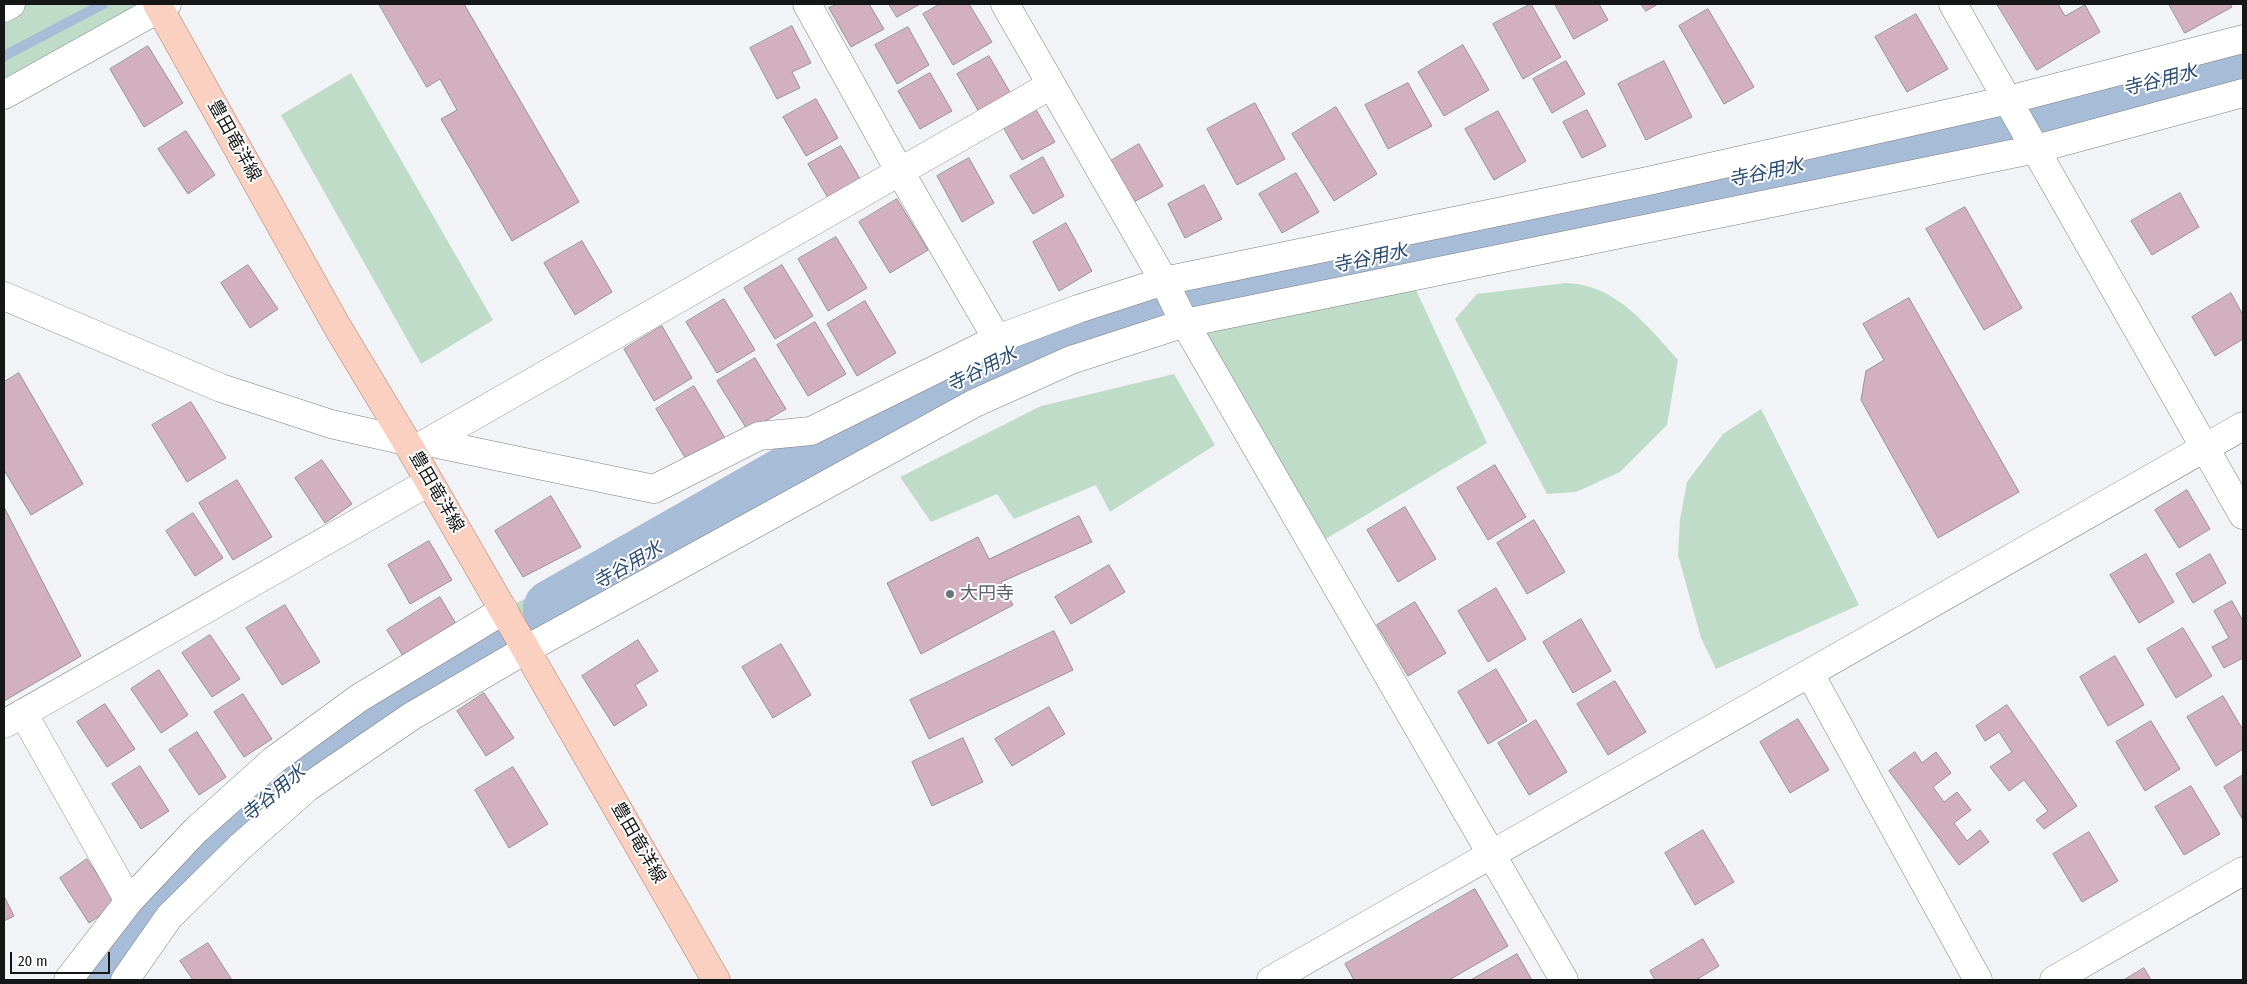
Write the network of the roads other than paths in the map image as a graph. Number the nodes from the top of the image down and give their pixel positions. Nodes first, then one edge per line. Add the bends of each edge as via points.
1 (11, 4) edge
2 (807, 4) edge
3 (1005, 4) edge
4 (1952, 4) edge
5 (161, 5) edge
6 (4, 8) edge
7 (2243, 39) edge
8 (1051, 85) junction
9 (2243, 93) edge
10 (4, 95) edge
11 (2010, 102) junction
12 (2033, 143) junction
13 (900, 172) junction
14 (1165, 282) junction
15 (4, 296) edge
16 (1184, 322) junction
17 (997, 339) junction
18 (2243, 426) edge
19 (415, 445) junction
20 (2205, 448) junction
21 (429, 482) junction
22 (2243, 515) edge
23 (504, 610) junction
24 (527, 649) junction
25 (1810, 674) junction
26 (13, 719) edge
27 (1493, 855) junction
28 (2243, 871) edge
29 (129, 901) junction
30 (68, 980) edge
31 (125, 980) edge
32 (716, 980) edge
33 (1271, 980) edge
34 (1564, 980) edge
35 (1978, 980) edge
36 (2054, 980) edge

1 - 6 street
2 - 13 street
3 - 8 street
4 - 11 street
5 - 10 street
5 - 19 main road, 豊田竜洋線 via 338,328
7 - 11 street
8 - 13 street
8 - 14 street
9 - 12 street
11 - 12 street
11 - 14 street
12 - 16 street
12 - 20 street
13 - 17 street
13 - 19 street
14 - 16 street
14 - 17 street
15 - 19 street via 221,388 332,424
16 - 24 street via 1071,360 975,403
16 - 27 street
17 - 19 street via 811,431 759,436 654,489
18 - 20 street
19 - 21 main road, 豊田竜洋線
20 - 22 street
20 - 25 street
21 - 23 main road, 豊田竜洋線
21 - 26 street
23 - 24 main road, 豊田竜洋線
23 - 29 street via 359,698 274,760 196,830
24 - 31 street via 412,716 308,787 240,847 169,917
24 - 32 main road, 豊田竜洋線
25 - 27 street
25 - 35 street
26 - 29 street
27 - 33 street
27 - 34 street
28 - 36 street
29 - 30 street

